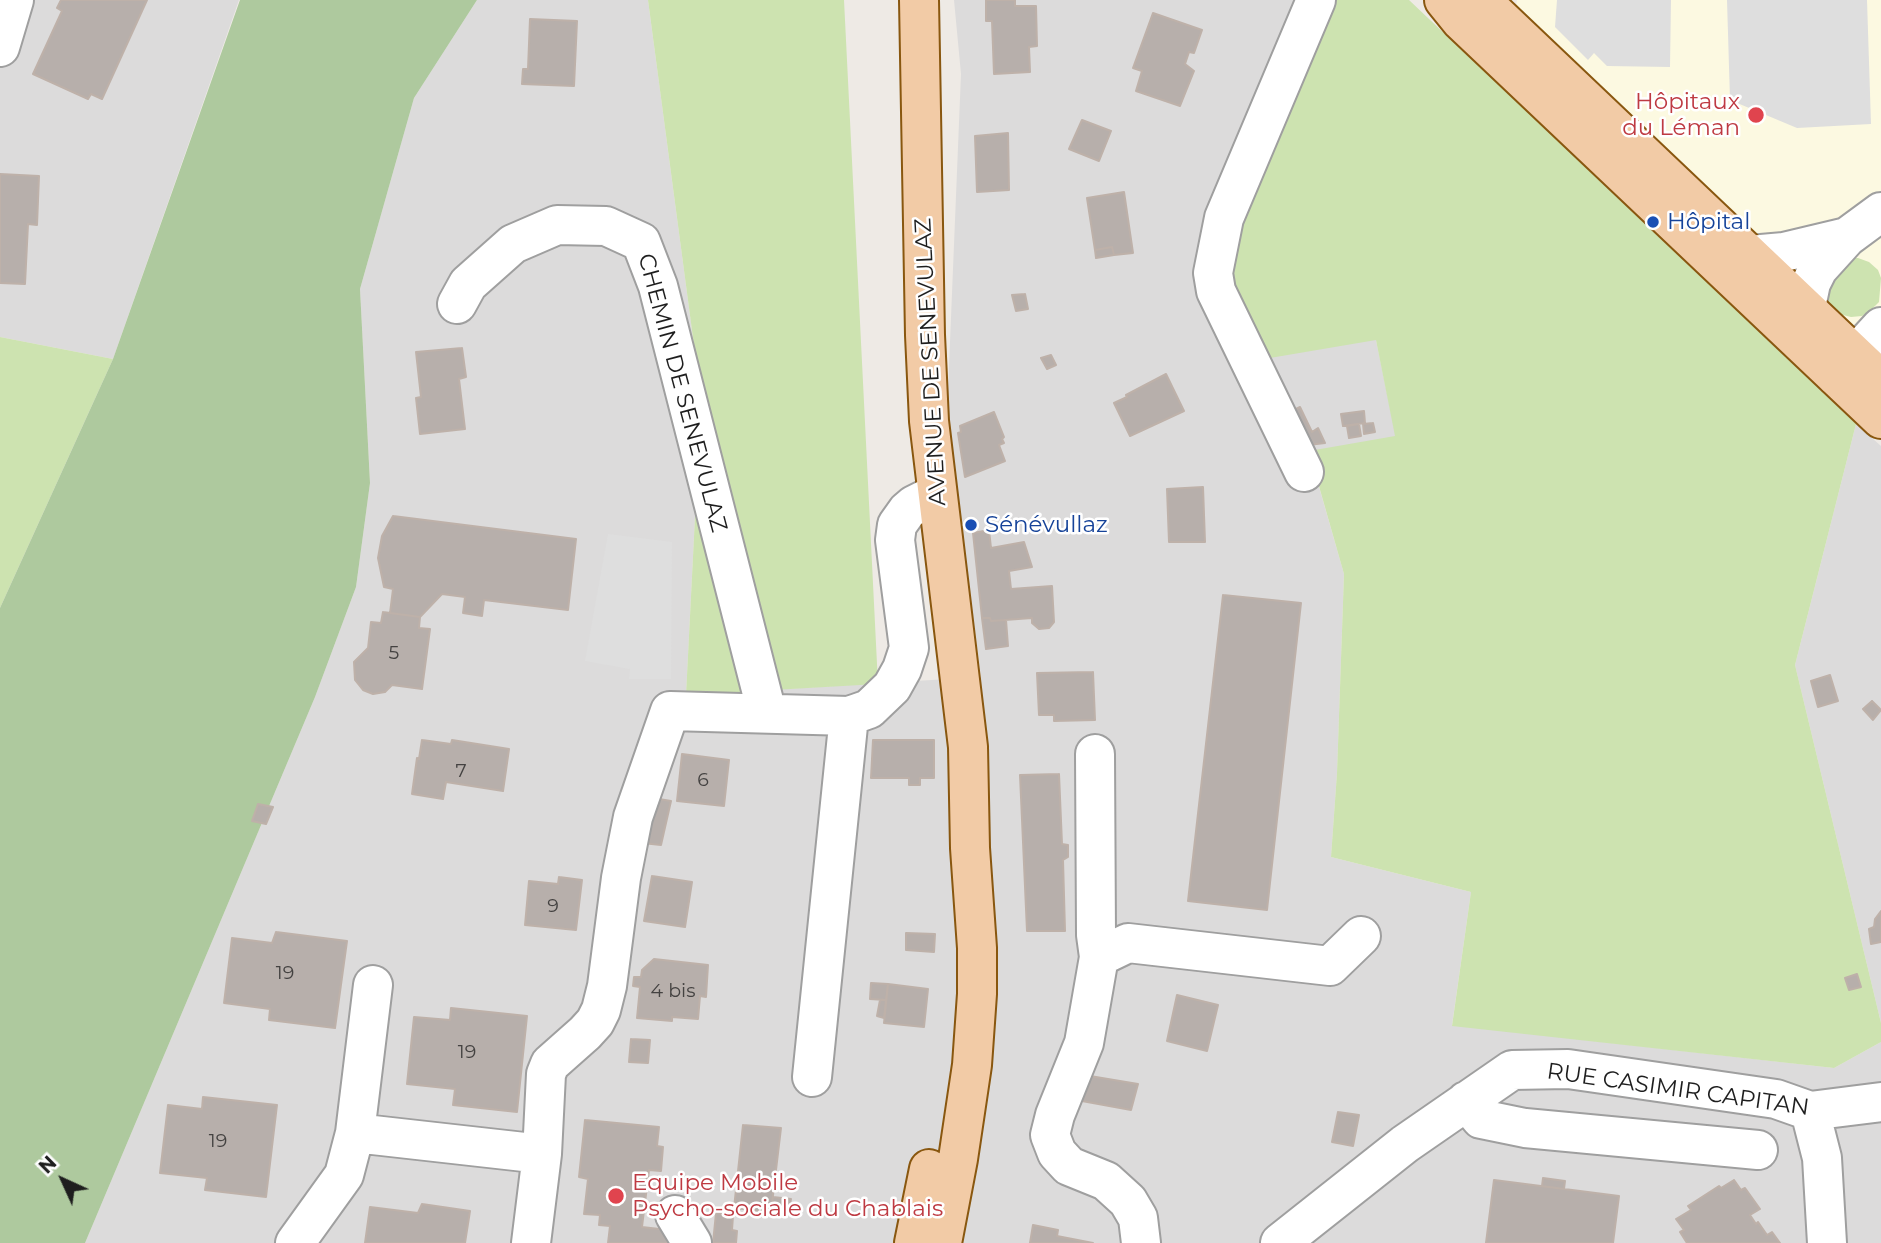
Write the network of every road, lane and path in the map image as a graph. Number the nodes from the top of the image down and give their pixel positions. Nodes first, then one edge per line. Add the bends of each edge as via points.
1 (14, 0) edge
2 (919, 0) edge
3 (1316, 0) edge
4 (1444, 0) edge
5 (1481, 0) edge
6 (0, 47) edge
7 (1868, 229) edge
8 (1750, 256) junction
9 (457, 304) dead end
10 (1802, 325) junction
11 (1881, 327) edge
12 (1857, 371) edge
13 (1881, 419) edge
14 (1304, 472) dead end
15 (936, 494) junction
16 (767, 713) junction
17 (849, 716) junction
18 (1095, 754) dead end
19 (970, 848) junction
20 (1361, 936) dead end
21 (1099, 957) junction
22 (373, 985) dead end
23 (812, 1077) dead end
24 (1672, 1086) junction
25 (1466, 1101) junction
26 (1881, 1102) edge
27 (1810, 1111) junction
28 (355, 1133) junction
29 (1665, 1142) junction
30 (1758, 1150) dead end
31 (542, 1154) junction
32 (295, 1243) edge
33 (531, 1243) edge
34 (914, 1243) edge
35 (942, 1243) edge
36 (1141, 1243) edge
37 (1280, 1243) edge
38 (1827, 1243) edge

1 - 6 street
2 - 15 main road, AVENUE DE SENEVULAZ via 925,335
3 - 14 street via 1224,218 1213,273 1216,291
4 - 10 main road via 1461,21
5 - 8 main road
7 - 8 street via 1784,252
7 - 10 street via 1818,269
8 - 10 main road
9 - 16 street, CHEMIN DE SENEVULAZ via 468,284 513,244 557,225 606,226 641,243 658,286
10 - 12 main road
11 - 12 street
12 - 13 main road
15 - 17 street via 907,511 895,532 909,649 902,669 877,702
15 - 19 main road, AVENUE DE SENEVULAZ via 968,747
16 - 17 street
16 - 31 street via 670,711 633,817 601,1010 546,1074
17 - 23 street
18 - 21 street
19 - 34 main road, AVENUE DE SENEVULAZ via 955,1019
19 - 35 main road, AVENUE DE SENEVULAZ via 977,948 973,1054
20 - 21 street via 1330,965 1128,943
21 - 36 street via 1084,1043 1050,1136 1056,1153 1069,1166 1106,1181 1128,1201 1138,1219
22 - 28 street
24 - 25 street, RUE CASIMIR CAPITAN via 1568,1069 1512,1070
24 - 27 street, RUE CASIMIR CAPITAN via 1776,1099
24 - 29 street
25 - 29 street via 1481,1119
25 - 37 street, RUE CASIMIR CAPITAN
26 - 27 street, RUE CASIMIR CAPITAN
27 - 38 street via 1822,1158
28 - 31 street
28 - 32 street via 344,1175
29 - 30 street
31 - 33 street

